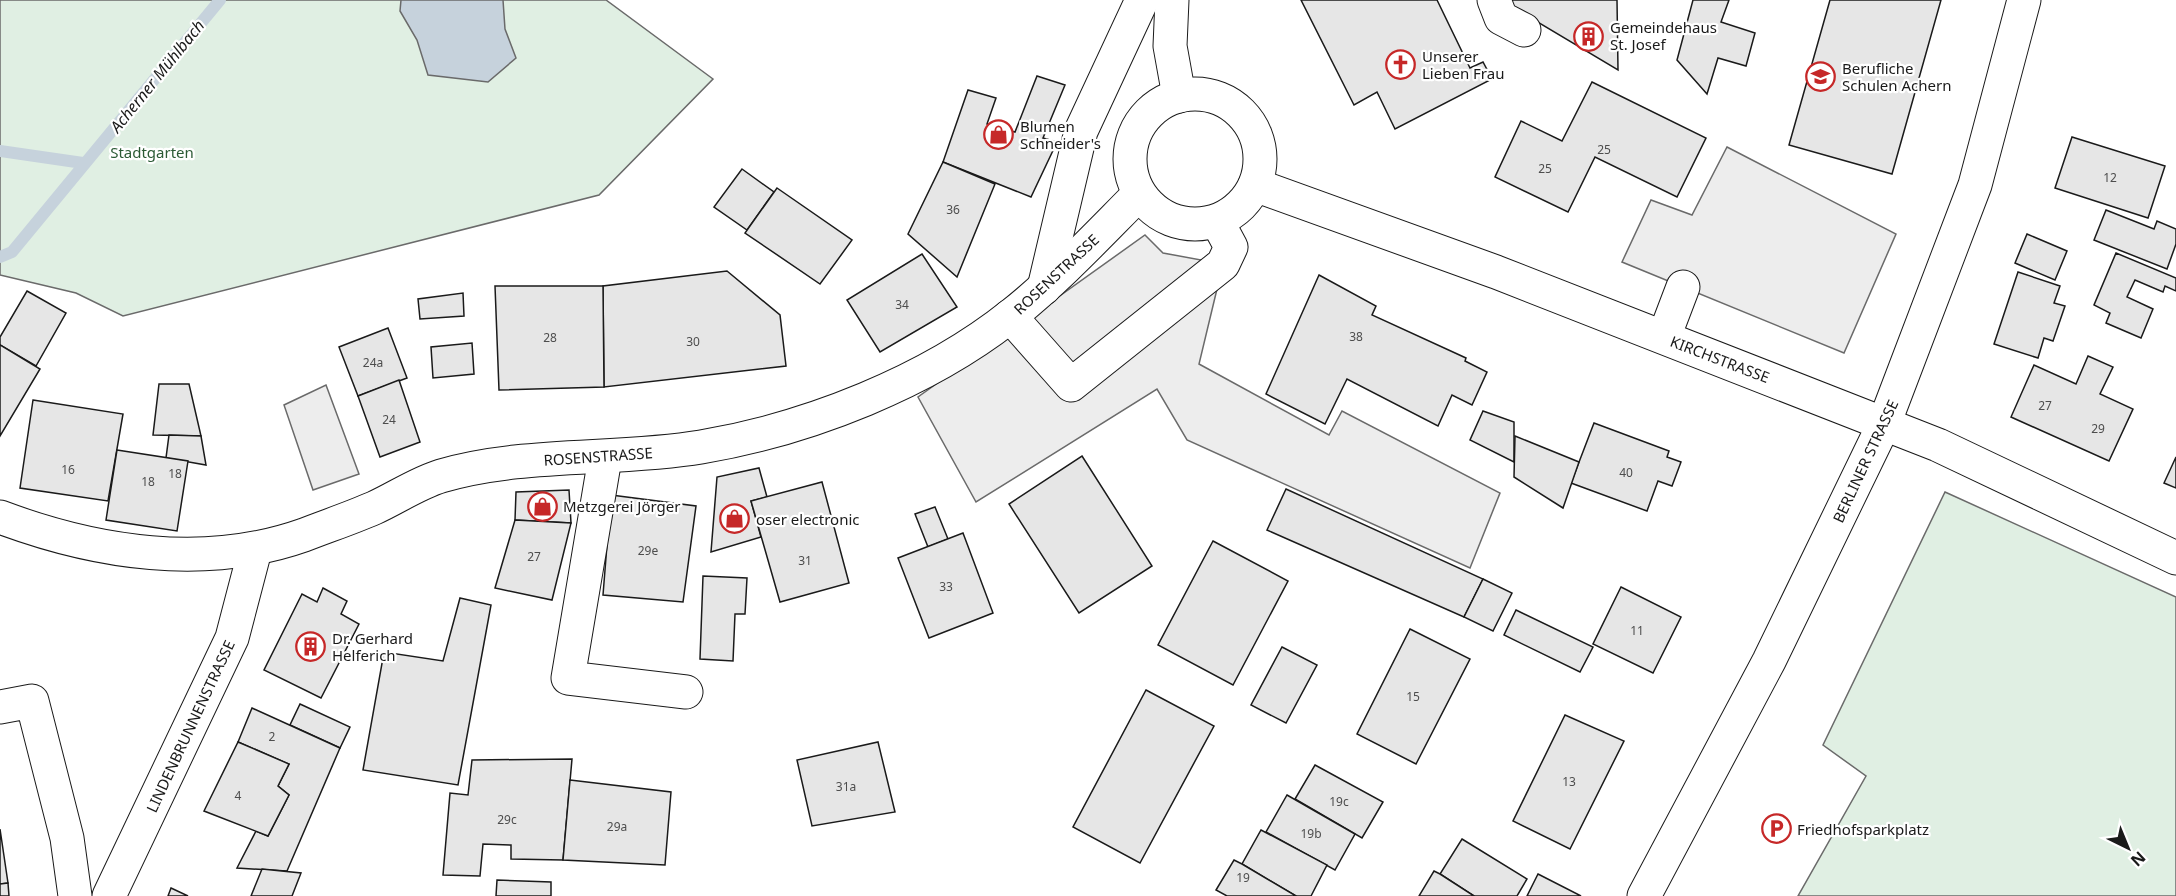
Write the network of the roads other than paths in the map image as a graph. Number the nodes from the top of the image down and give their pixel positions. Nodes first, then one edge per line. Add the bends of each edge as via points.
1 (1142, 0) edge
2 (1172, 0) edge
3 (1494, 0) edge
4 (2024, 0) edge
5 (1524, 30) dead end
6 (1179, 96) junction
7 (1255, 185) junction
8 (1139, 194) junction
9 (1217, 220) junction
10 (1683, 287) dead end
11 (1044, 288) junction
12 (1010, 316) junction
13 (1664, 338) junction
14 (1884, 424) junction
15 (605, 458) junction
16 (0, 517) edge
17 (255, 550) junction
18 (2176, 558) edge
19 (686, 692) dead end
20 (0, 707) edge
21 (75, 896) edge
22 (109, 896) edge
23 (1644, 896) edge

1 - 11 street via 1081,131
2 - 6 street via 1170,46
3 - 5 street via 1501,18
4 - 14 street, BERLINER STRASSE via 1975,185
6 - 7 street via 1211,96 1239,111 1250,123 1260,153
6 - 8 street via 1149,113 1138,127 1130,160
7 - 9 street via 1233,212
7 - 13 street, KIRCHSTRASSE
8 - 9 street via 1158,212 1182,223 1200,225
8 - 11 street, ROSENSTRASSE
9 - 12 street via 1231,247 1223,264 1071,385
10 - 13 street
11 - 12 street, ROSENSTRASSE
12 - 15 street, ROSENSTRASSE via 953,356 817,417 701,447
13 - 14 street, KIRCHSTRASSE
14 - 18 street, KIRCHSTRASSE via 1938,445
14 - 23 street, BERLINER STRASSE via 1768,661
15 - 17 street, ROSENSTRASSE via 522,461 440,476 371,509
15 - 19 street via 568,678
16 - 17 street, ROSENSTRASSE via 104,548 188,555
17 - 22 street, LINDENBRUNNENSTRASSE via 232,638
20 - 21 street via 32,701 67,838

